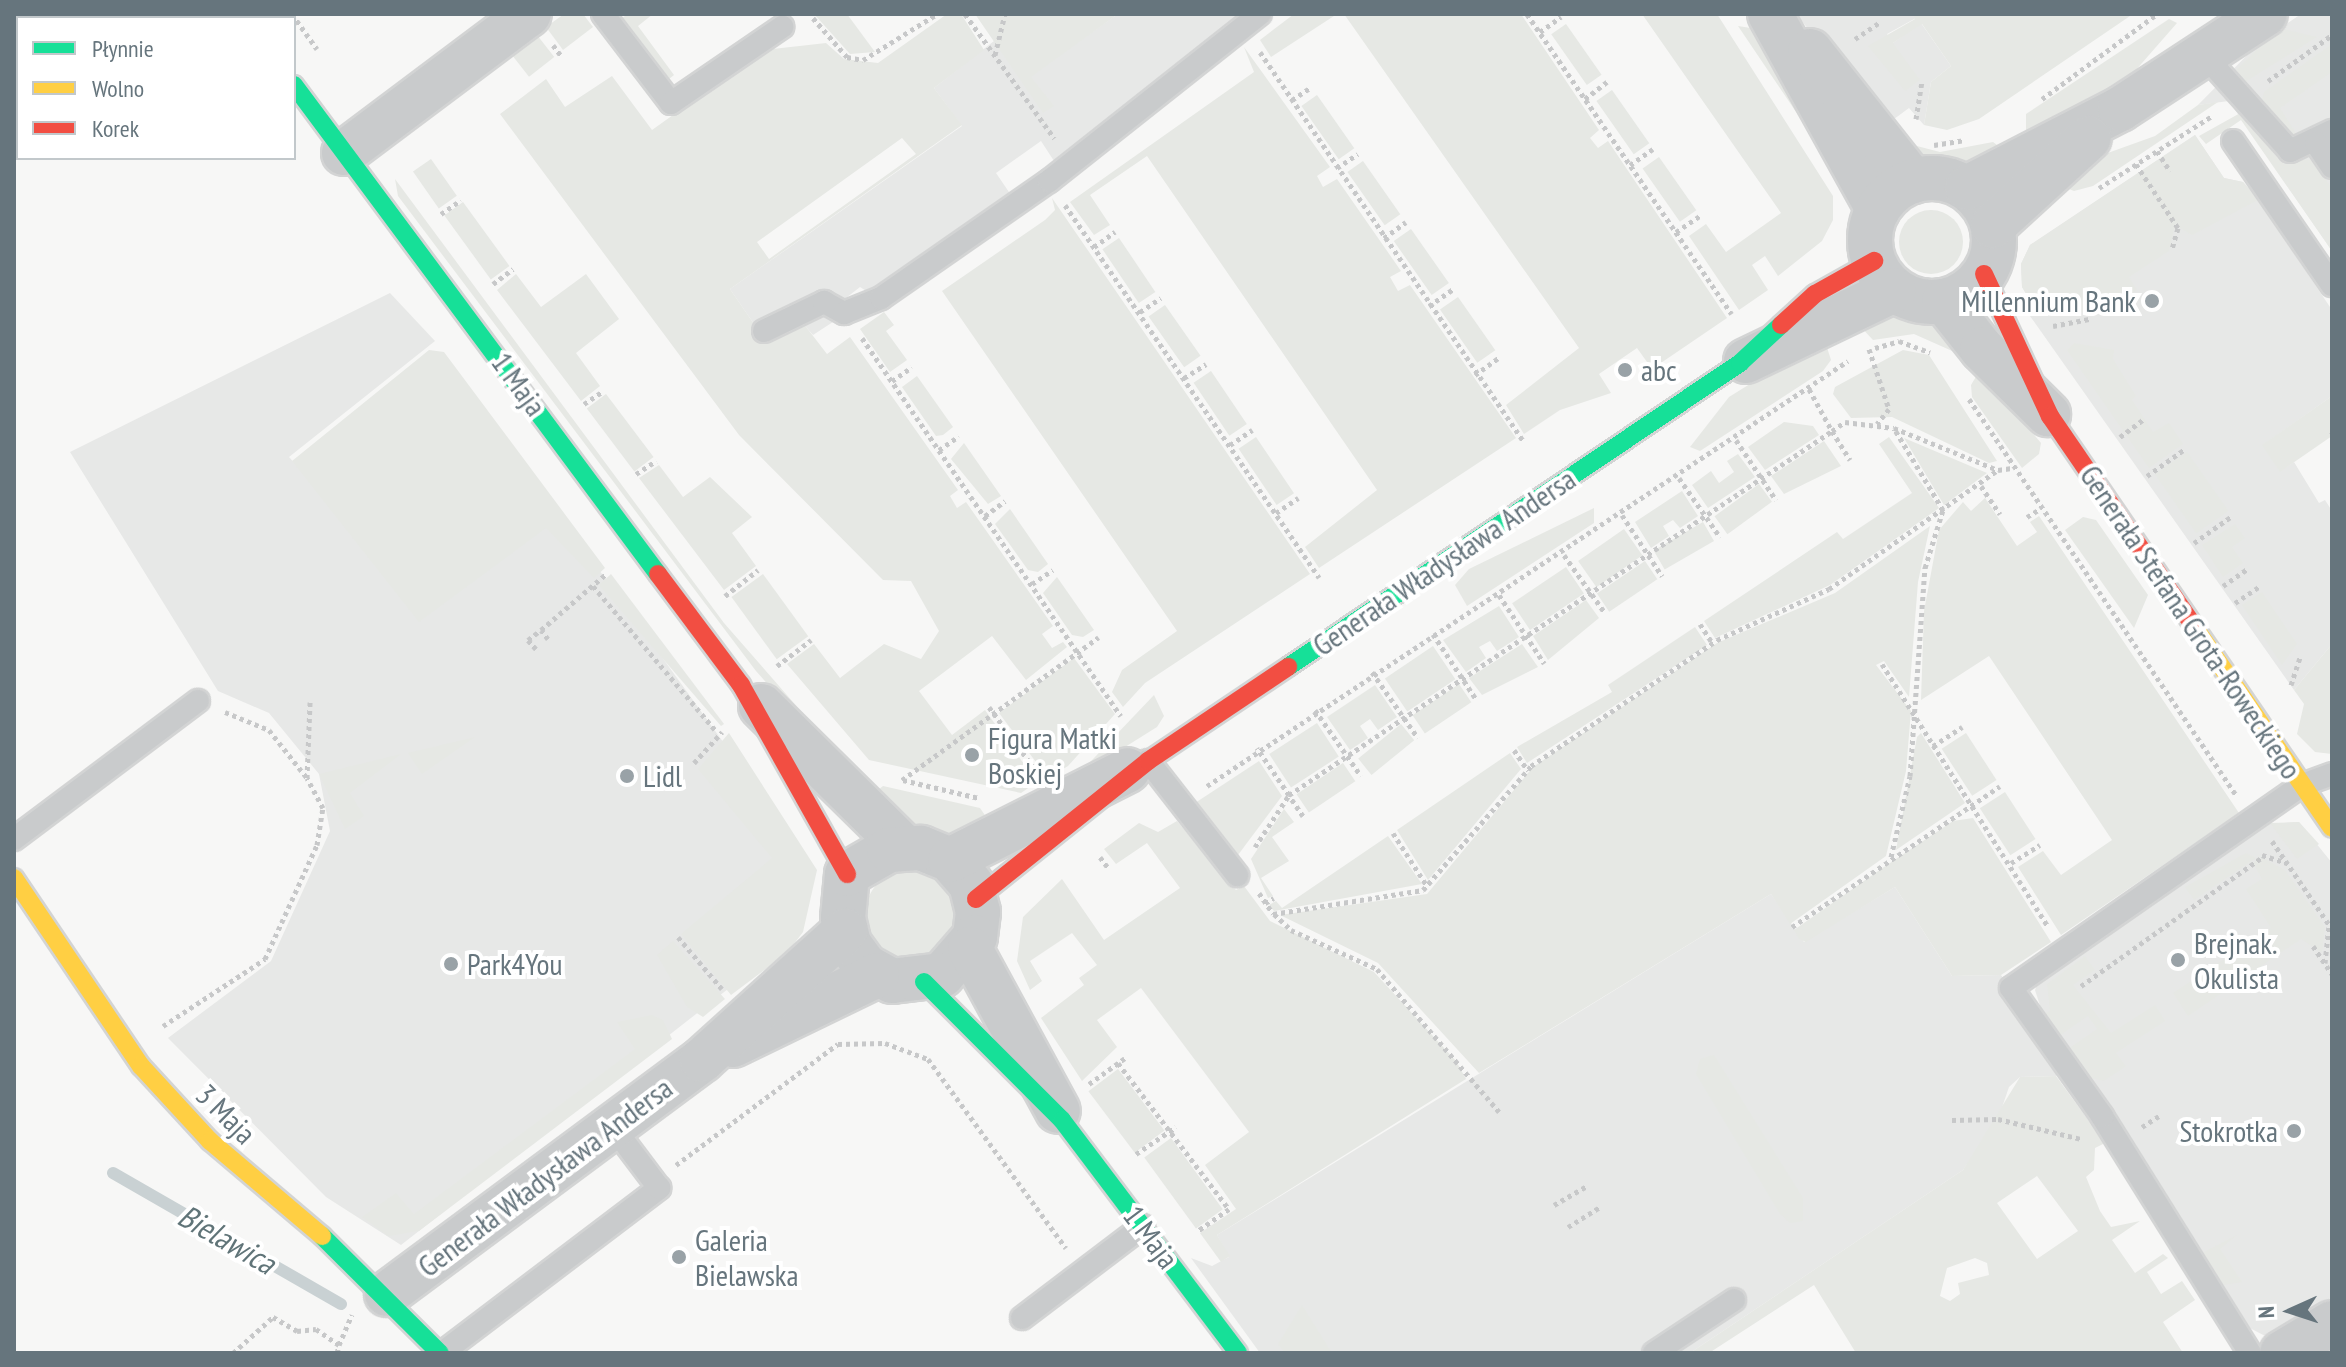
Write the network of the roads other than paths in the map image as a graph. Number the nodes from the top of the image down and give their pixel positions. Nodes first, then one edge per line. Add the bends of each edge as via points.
1 (529, 14) edge
2 (603, 14) edge
3 (1773, 14) edge
4 (2265, 14) edge
5 (1252, 20) edge
6 (782, 27) dead end
7 (2204, 55) junction
8 (296, 88) edge
9 (2120, 109) junction
10 (2324, 137) edge
11 (2233, 141) dead end
12 (344, 153) junction
13 (1918, 161) junction
14 (2332, 167) edge
15 (1967, 188) junction
16 (1878, 209) junction
17 (1993, 226) junction
18 (1984, 274) junction
19 (1884, 275) junction
20 (2332, 285) edge
21 (1944, 301) junction
22 (764, 331) dead end
23 (1740, 363) joint
24 (2050, 416) junction
25 (748, 692) junction
26 (198, 701) road end
27 (1148, 761) junction
28 (2332, 774) edge
29 (2302, 785) junction
30 (2332, 828) edge
31 (14, 839) edge
32 (905, 848) junction
33 (950, 860) junction
34 (1244, 872) road end
35 (847, 874) junction
36 (14, 878) edge
37 (976, 899) junction
38 (845, 931) junction
39 (970, 949) junction
40 (877, 975) junction
41 (924, 982) junction
42 (702, 1060) junction
43 (1072, 1105) junction
44 (613, 1127) junction
45 (1143, 1226) junction
46 (378, 1285) junction
47 (1734, 1300) dead end
48 (1022, 1318) dead end
49 (2332, 1323) edge
50 (441, 1353) edge
51 (1238, 1353) edge
52 (1654, 1353) edge
53 (2250, 1353) edge
54 (2282, 1353) edge

1 - 12 street
2 - 6 lane via 671,103
3 - 13 street
3 - 16 street
4 - 7 street
5 - 22 lane via 1049,181 881,298 844,313 824,302
7 - 9 street
7 - 10 lane via 2290,151
8 - 12 street, 1 Maja
9 - 15 street
9 - 17 street
10 - 14 lane
11 - 20 lane
12 - 25 street, 1 Maja
13 - 15 street via 1940,178
13 - 16 street
15 - 17 street
16 - 19 street via 1870,243
17 - 18 street
18 - 21 street via 1974,287
18 - 24 street, Generała Stefana Grota-Roweckiego
19 - 21 street via 1926,302
19 - 23 street, Generała Władysława Andersa
21 - 24 street, Generała Stefana Grota-Roweckiego via 1982,349
23 - 27 street, Generała Władysława Andersa
24 - 29 street, Generała Stefana Grota-Roweckiego
25 - 32 street, 1 Maja
25 - 35 street, 1 Maja
26 - 31 lane
27 - 33 street, Generała Władysława Andersa
27 - 34 lane via 1180,806
27 - 37 street, Generała Władysława Andersa via 1054,842
28 - 29 lane
29 - 30 street, Generała Stefana Grota-Roweckiego
29 - 53 lane via 2011,988
32 - 33 street
32 - 35 street
33 - 37 street
35 - 38 street
36 - 46 street, 3 Maja via 129,1049 210,1141
37 - 39 street
38 - 40 street via 856,956
38 - 42 street, Generała Władysława Andersa via 789,975
39 - 41 street via 950,970
39 - 43 street, 1 Maja
40 - 41 street
40 - 42 street, Generała Władysława Andersa
41 - 43 street, 1 Maja
42 - 44 street, Generała Władysława Andersa
43 - 45 street, 1 Maja
44 - 46 street, Generała Władysława Andersa
44 - 50 lane via 659,1188
45 - 48 lane
45 - 51 street, 1 Maja
46 - 50 street, 3 Maja
47 - 52 lane
49 - 54 street

